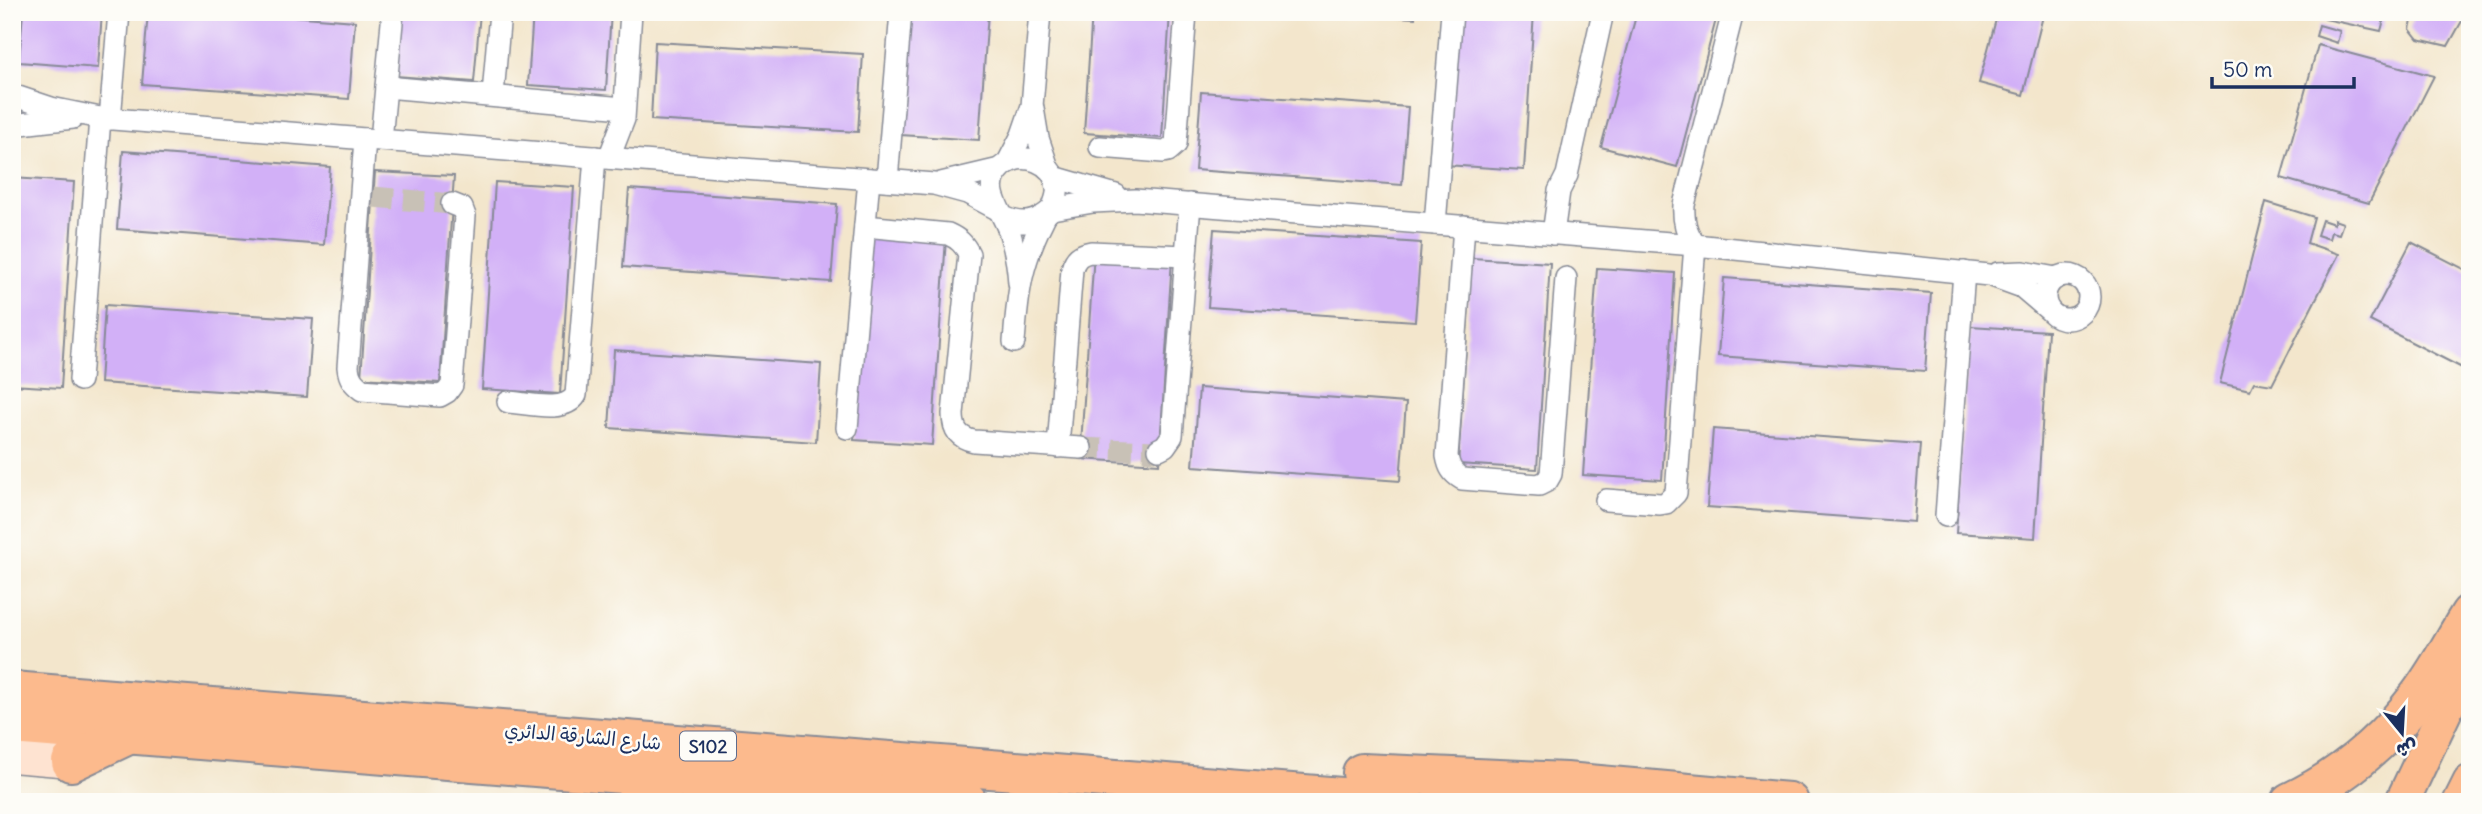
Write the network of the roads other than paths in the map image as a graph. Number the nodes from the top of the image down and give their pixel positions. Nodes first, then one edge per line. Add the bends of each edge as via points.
1 (119, 12) edge
2 (393, 12) edge
3 (500, 12) edge
4 (631, 12) edge
5 (901, 12) edge
6 (1040, 12) edge
7 (1186, 12) edge
8 (1452, 12) edge
9 (1603, 12) edge
10 (1734, 12) edge
11 (386, 87) junction
12 (493, 95) junction
13 (12, 96) edge
14 (1032, 106) junction
15 (624, 108) junction
16 (105, 118) junction
17 (12, 125) edge
18 (373, 139) junction
19 (1100, 147) dead end
20 (602, 157) junction
21 (1004, 166) junction
22 (1051, 173) junction
23 (878, 179) junction
24 (934, 184) junction
25 (1135, 200) junction
26 (452, 204) dead end
27 (1190, 204) junction
28 (1048, 212) junction
29 (1001, 213) junction
30 (1435, 224) junction
31 (864, 226) junction
32 (1464, 226) junction
33 (1560, 234) junction
34 (1695, 245) junction
35 (1186, 256) junction
36 (1964, 272) junction
37 (1989, 275) junction
38 (1566, 278) dead end
39 (2056, 278) junction
40 (1019, 283) junction
41 (2049, 310) junction
42 (1014, 342) dead end
43 (80, 380) dead end
44 (508, 401) dead end
45 (847, 428) dead end
46 (1058, 447) junction
47 (1081, 448) tunnel mouth
48 (1159, 449) dead end
49 (1606, 500) dead end
50 (1946, 516) dead end
51 (2470, 614) edge
52 (2470, 658) edge
53 (12, 691) edge
54 (130, 734) junction
55 (14, 750) edge
56 (71, 762) joint
57 (1064, 774) junction
58 (2470, 782) edge
59 (861, 798) edge
60 (968, 802) edge
61 (1404, 802) edge
62 (1789, 802) edge
63 (2290, 802) edge
64 (2402, 802) edge
65 (2460, 802) edge

1 - 16 street
2 - 11 street
3 - 12 street
4 - 15 street
5 - 23 street
6 - 14 street
7 - 19 street via 1176,144 1163,152
8 - 30 street
9 - 33 street via 1567,175 1570,193
10 - 34 street via 1684,205 1687,233
11 - 12 street
11 - 18 street
12 - 15 street
13 - 16 street
14 - 21 street
14 - 22 street
15 - 20 street via 620,132
16 - 17 street
16 - 18 street
16 - 43 street
18 - 20 street
18 - 26 street via 348,367 349,376 362,390 432,396 447,392 452,385 465,216 462,208
20 - 23 street
20 - 44 street via 576,395 560,405
21 - 22 street via 1029,159
21 - 24 street
21 - 29 street via 992,188
22 - 25 street
22 - 28 street via 1057,188
23 - 24 street
23 - 31 street
24 - 29 street via 967,193
25 - 27 street
25 - 28 street via 1093,202
27 - 30 street
27 - 35 street
28 - 29 street via 1025,223
28 - 40 street via 1029,248
29 - 40 street via 1014,249
30 - 32 street
31 - 45 street
31 - 46 street via 948,234 969,254 953,424 957,433 965,439
32 - 33 street
32 - 38 street via 1447,456 1454,474 1462,479 1539,485 1551,474
33 - 34 street
34 - 36 street
34 - 49 street via 1676,494 1660,504
35 - 46 street via 1091,252 1075,260
35 - 48 street via 1172,436
36 - 37 street
36 - 50 street
37 - 39 street via 2023,272
37 - 41 street via 2022,287
39 - 41 street via 2045,292
39 - 41 street via 2079,278 2088,289 2088,304 2073,318 2060,318
40 - 42 street
46 - 47 street
51 - 63 highway via 2420,695 2389,732 2353,764
52 - 64 main road
53 - 57 highway, شارع الشارقة الدائري / S102
54 - 55 highway, شارع الشارقة الدائري / S102
54 - 56 highway
54 - 59 highway, شارع الشارقة الدائري / S102
55 - 56 street
57 - 61 highway, شارع الشارقة الدائري / S102
57 - 62 highway via 1327,771 1566,782
58 - 65 main road
59 - 60 highway, شارع الشارقة الدائري / S102

